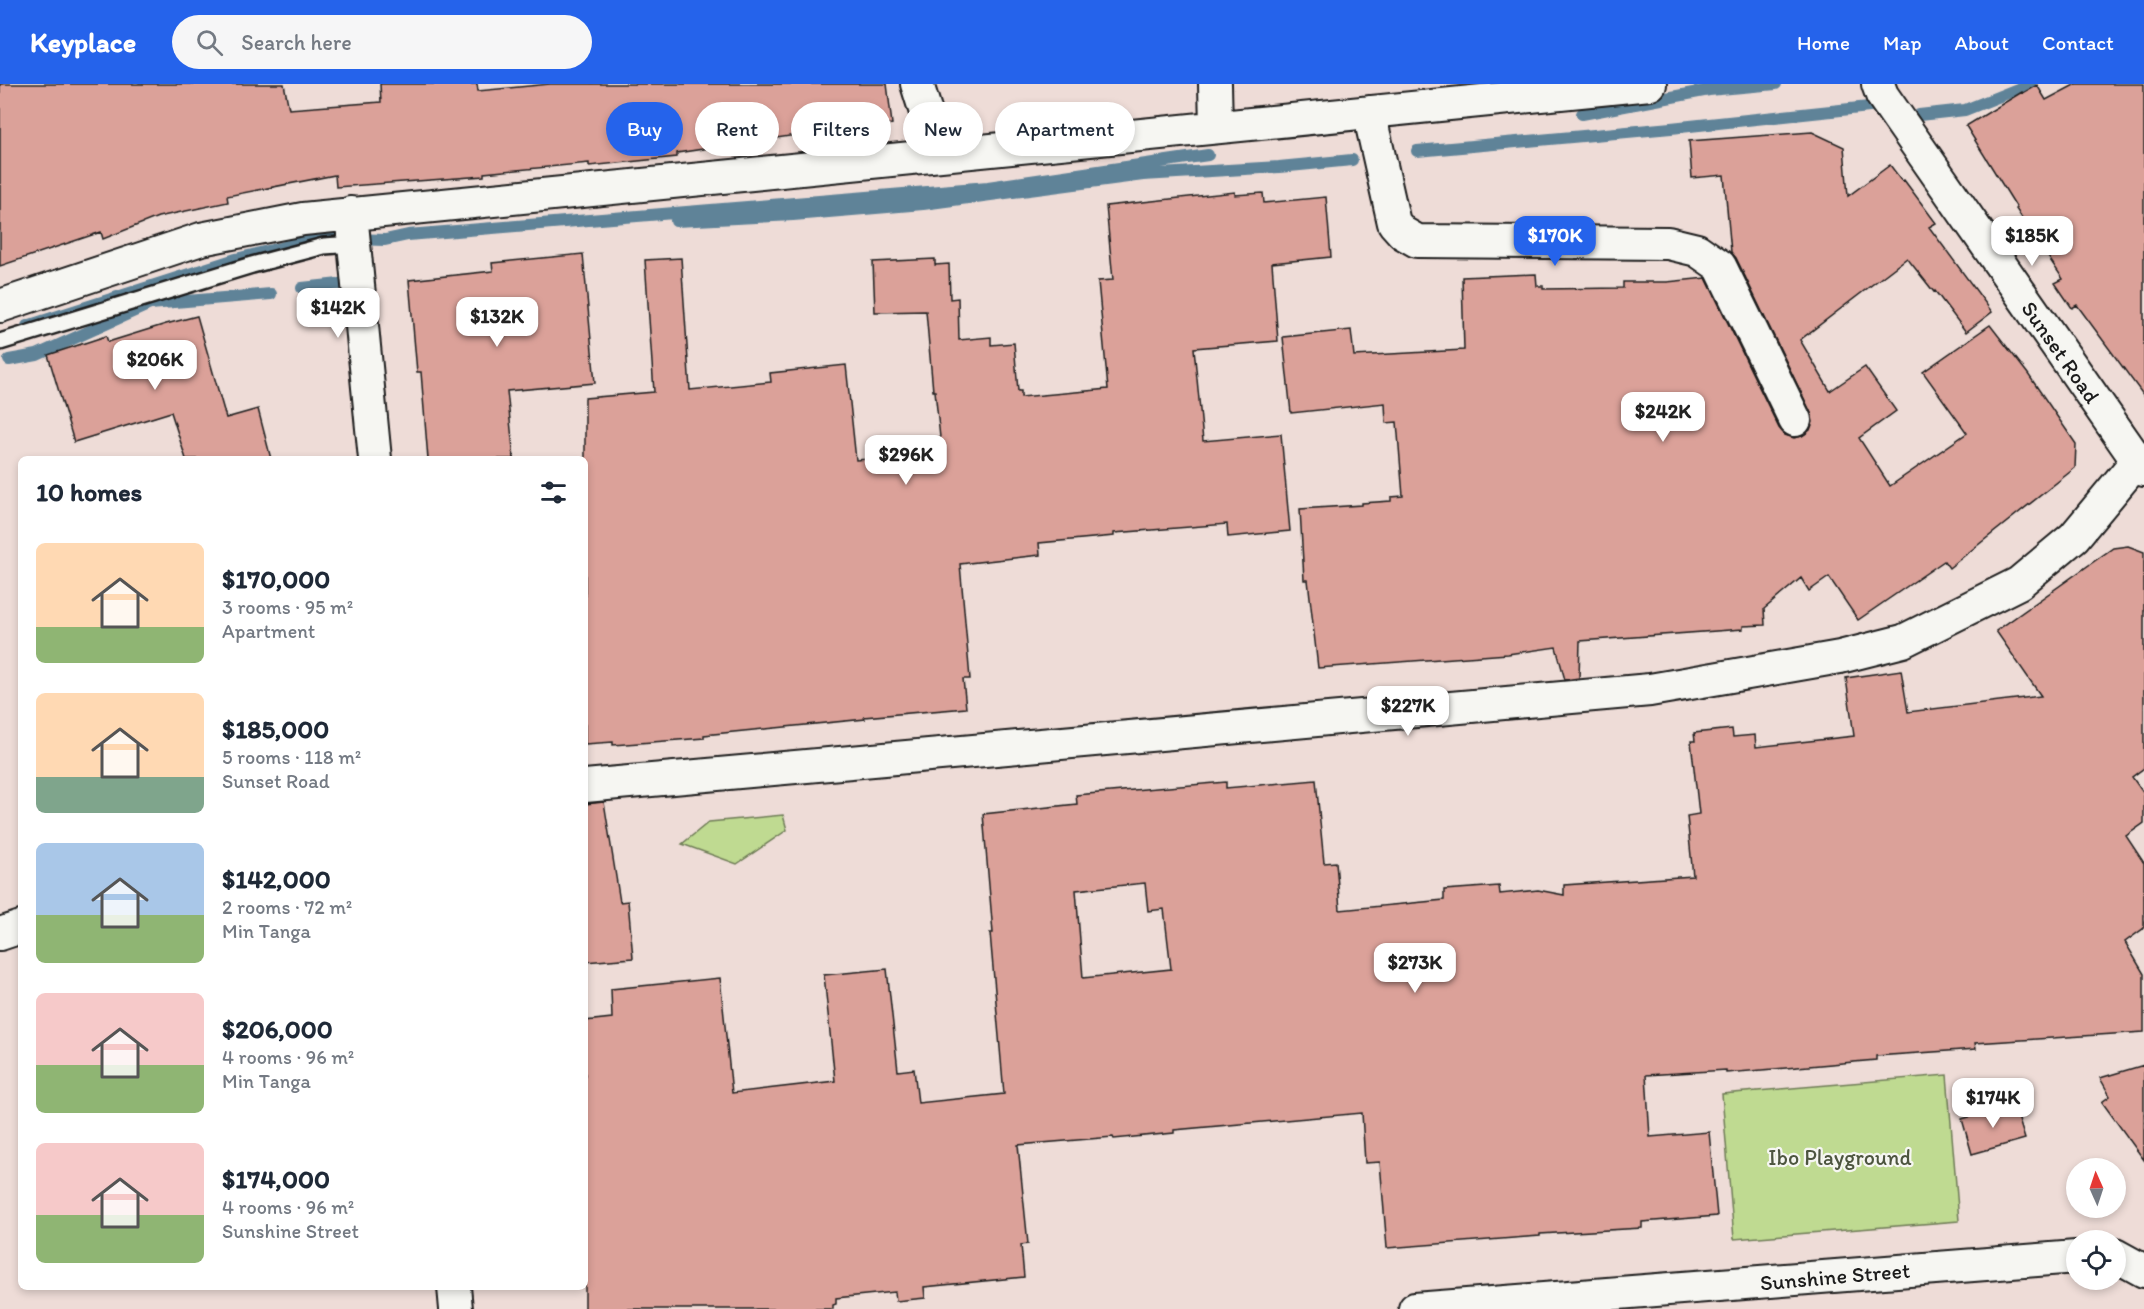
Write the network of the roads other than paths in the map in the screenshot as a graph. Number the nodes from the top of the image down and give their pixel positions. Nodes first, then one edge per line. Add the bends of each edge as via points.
1 (917, 84) edge
2 (1215, 84) edge
3 (1650, 84) edge
4 (1878, 84) edge
5 (1567, 88) edge
6 (923, 102) edge
7 (1369, 112) junction
8 (1216, 127) junction
9 (983, 150) edge
10 (919, 156) edge
11 (351, 213) junction
12 (354, 244) junction
13 (0, 306) edge
14 (0, 342) edge
15 (1795, 420) dead end
16 (375, 456) edge
17 (2141, 466) edge
18 (588, 786) edge
19 (18, 928) edge
20 (0, 934) edge
21 (2066, 1258) edge
22 (2126, 1261) edge
23 (2144, 1271) edge
24 (454, 1290) edge
25 (456, 1309) edge
26 (1415, 1309) edge

1 - 6 street
2 - 8 street
3 - 5 street
4 - 17 street, Sunset Road
5 - 7 street
7 - 8 street
7 - 15 street via 1394,224 1417,241 1668,243 1697,250 1720,266
8 - 9 street
10 - 11 street
11 - 12 street
11 - 13 street via 201,239
12 - 14 lane via 324,246
12 - 16 street
17 - 18 street via 2074,537 2019,584 1903,641 1840,657 1650,690
19 - 20 street
21 - 26 street, Sunshine Street
22 - 23 street
24 - 25 street

